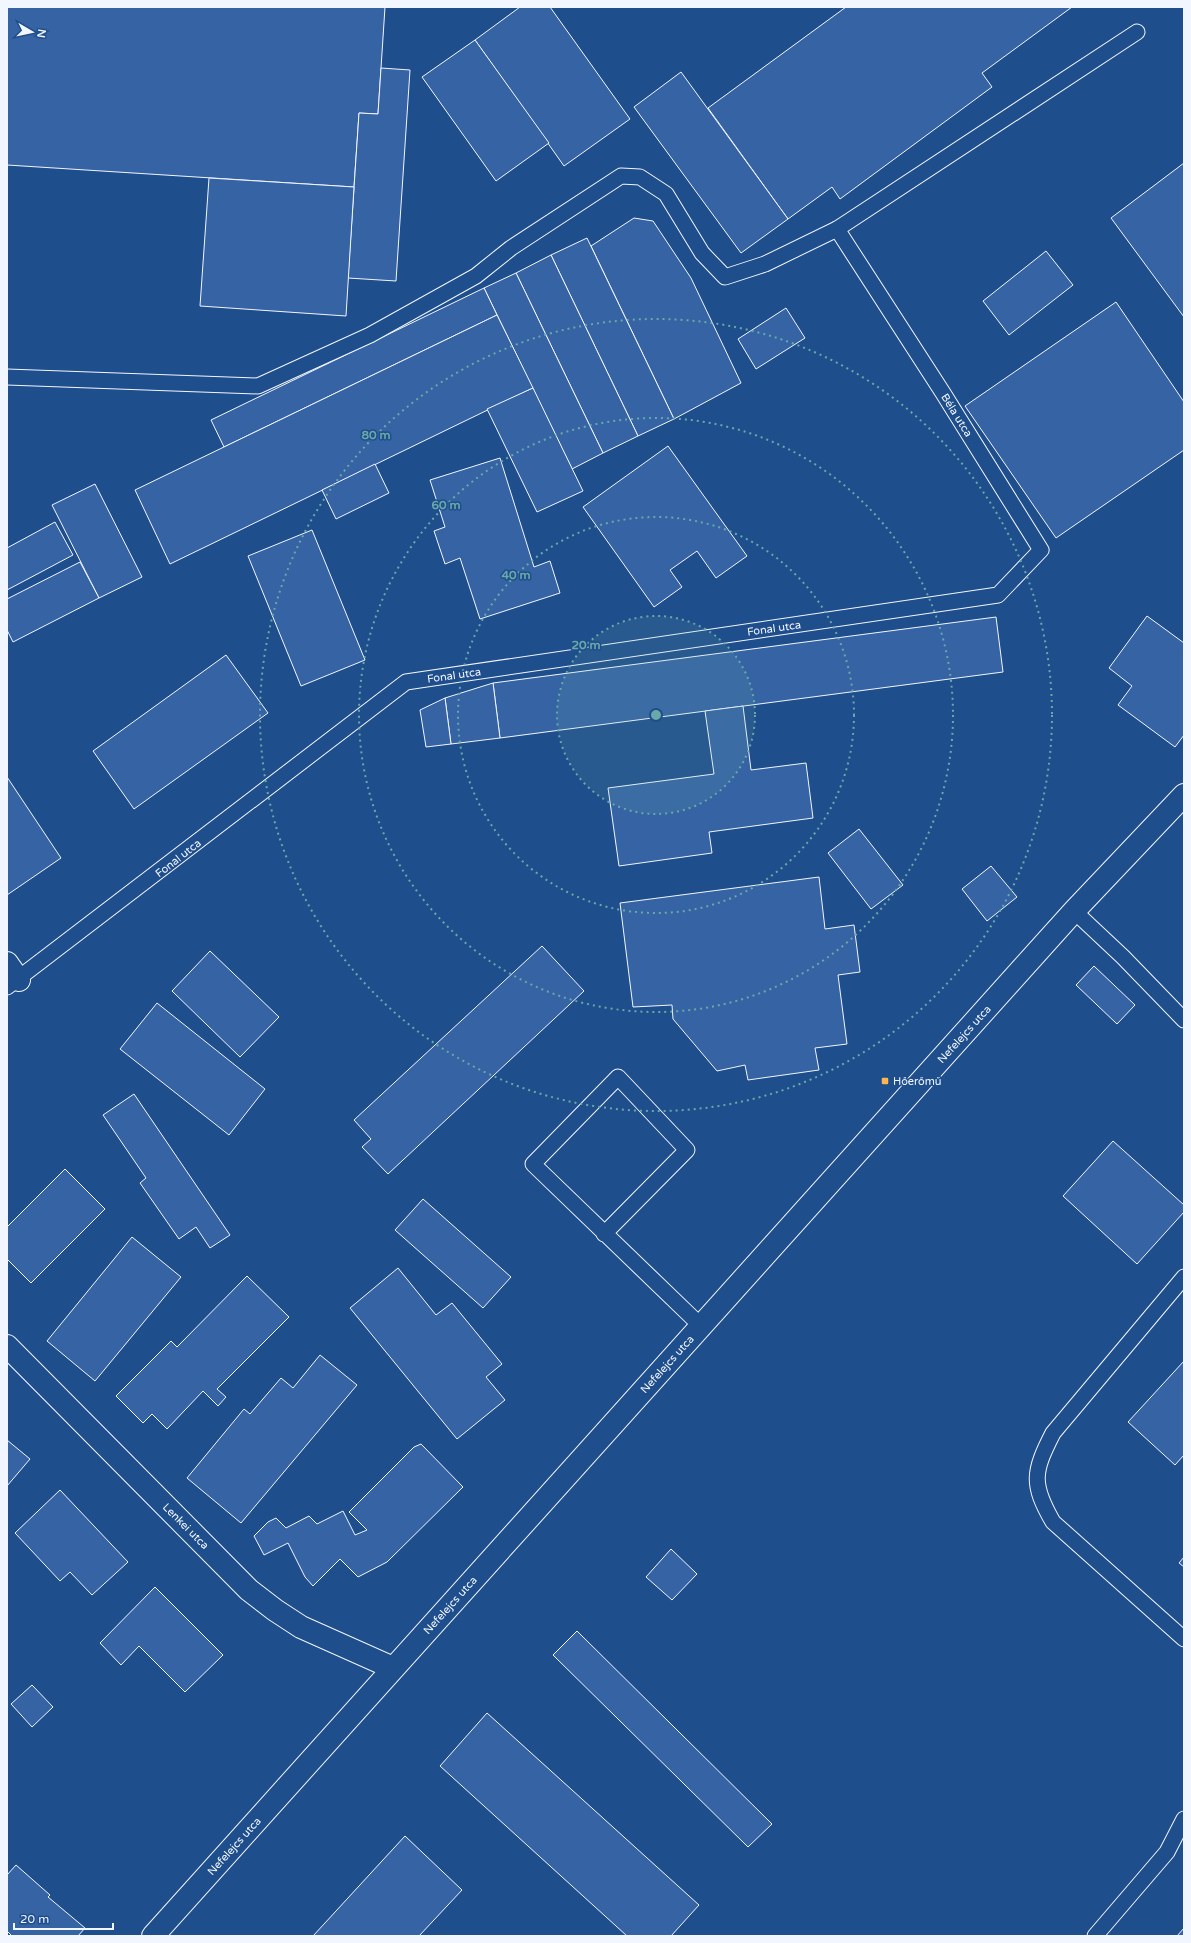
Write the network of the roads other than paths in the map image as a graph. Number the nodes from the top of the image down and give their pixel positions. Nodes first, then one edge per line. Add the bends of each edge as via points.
1 (1137, 32) dead end
2 (837, 229) junction
3 (7, 377) edge
4 (998, 595) joint
5 (1184, 795) edge
6 (1074, 911) junction
7 (11, 977) edge
8 (1184, 1020) edge
9 (604, 1234) junction
10 (1184, 1277) edge
11 (701, 1326) junction
12 (7, 1346) edge
13 (1184, 1639) edge
14 (393, 1668) junction
15 (1184, 1819) edge
16 (153, 1936) edge
17 (1095, 1936) edge

1 - 2 lane
2 - 3 lane via 765,264 725,277 702,253 666,194 640,177 621,176 511,248 476,276 370,335 258,386
2 - 4 lane, Béla utca via 1041,550
4 - 7 lane, Fonal utca via 406,682
5 - 6 street, Nefelejcs utca
6 - 8 lane via 1123,956
6 - 11 street, Nefelejcs utca
9 - 9 lane via 533,1164 618,1077 687,1150
9 - 11 lane
10 - 13 lane via 1053,1433 1040,1458 1036,1481 1042,1502 1054,1522
11 - 14 street, Nefelejcs utca
12 - 14 street, Lenkei utca via 249,1590 301,1627
14 - 16 street, Nefelejcs utca
15 - 17 lane via 1167,1852

